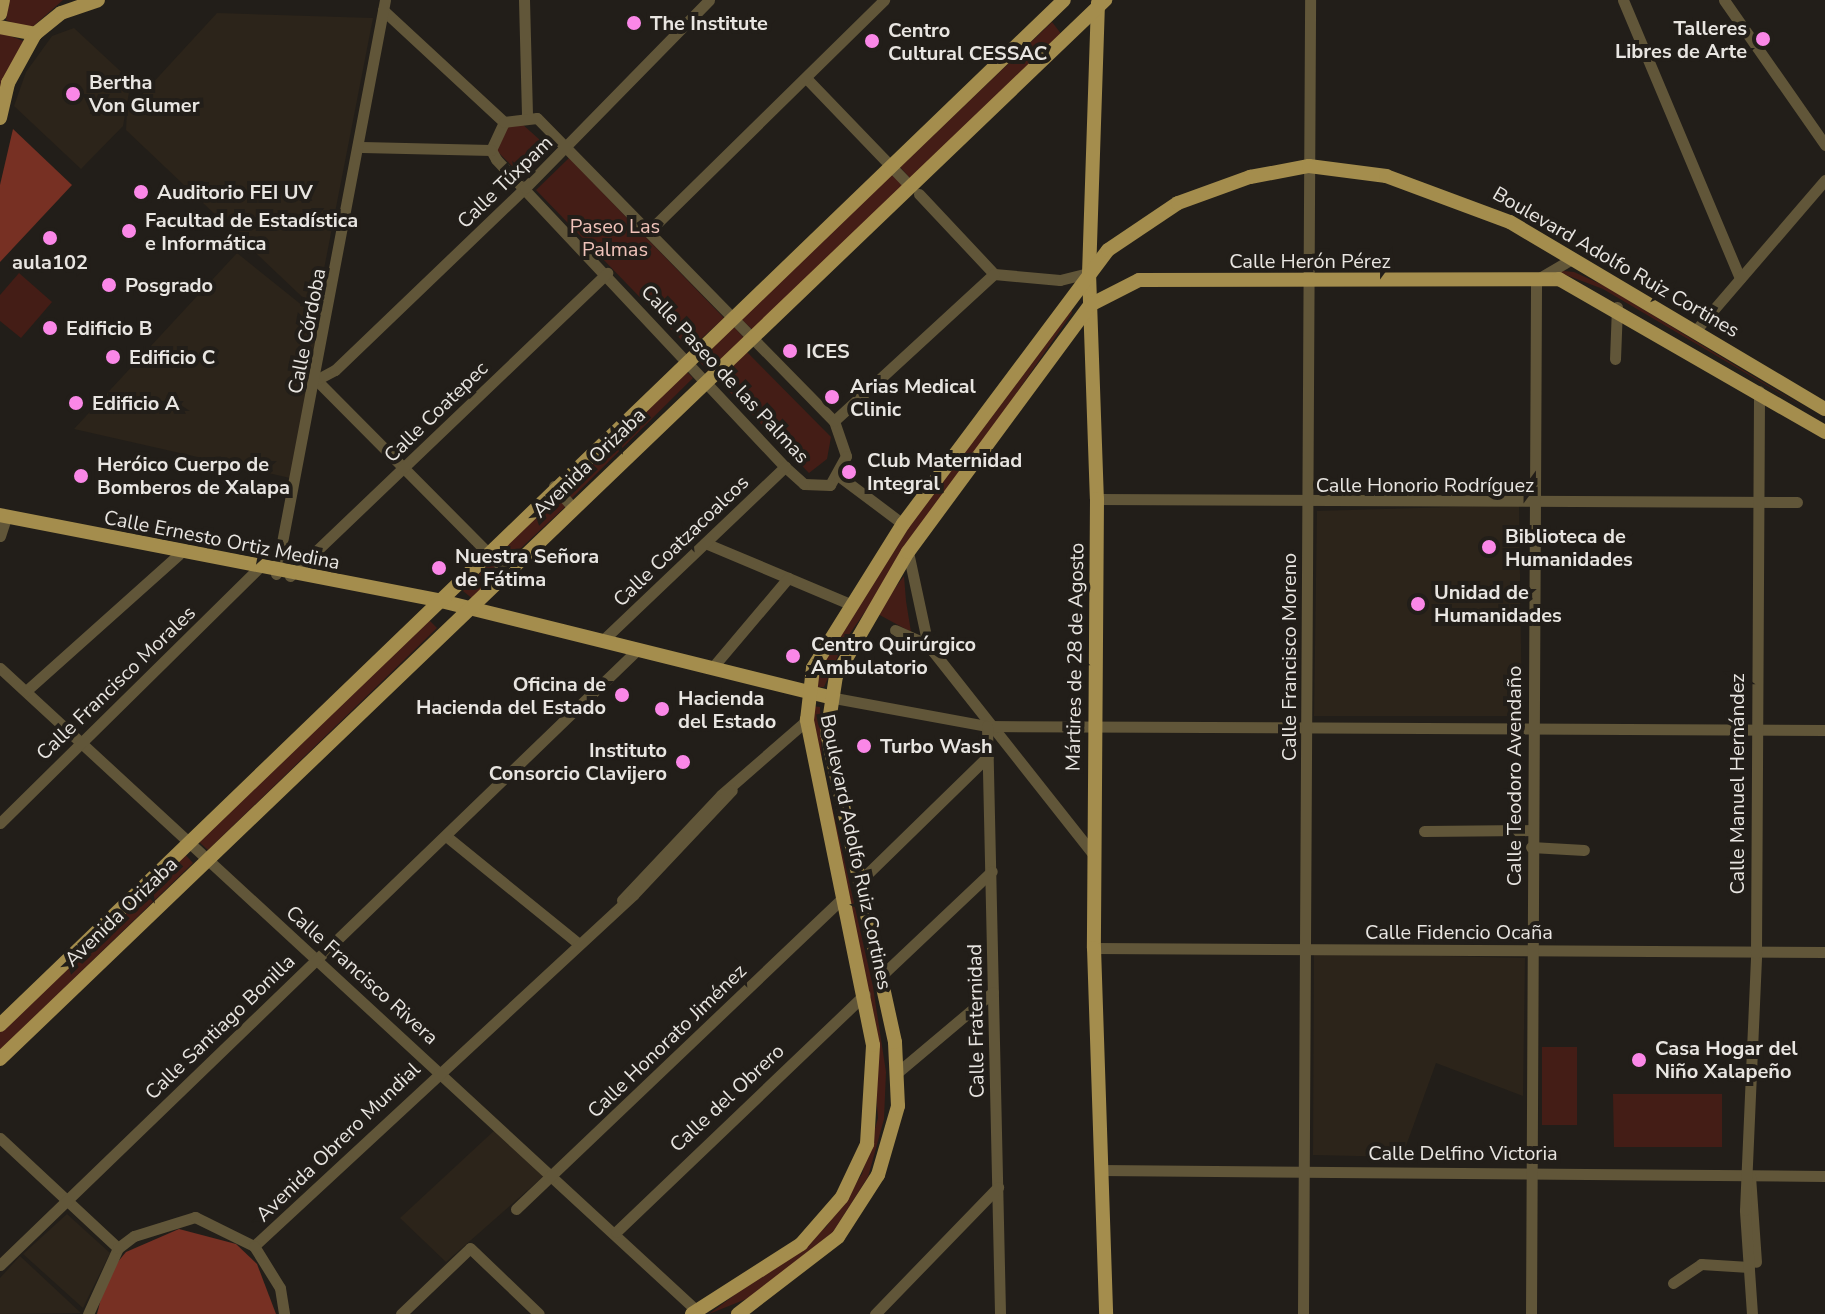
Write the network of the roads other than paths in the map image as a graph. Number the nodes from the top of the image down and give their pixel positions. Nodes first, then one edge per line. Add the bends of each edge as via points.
1 (3, 0) edge
2 (98, 0) edge
3 (524, 0) edge
4 (709, 0) edge
5 (884, 0) edge
6 (1064, 0) edge
7 (1310, 0) edge
8 (1623, 0) edge
9 (1724, 0) edge
10 (76, 3) edge
11 (1100, 3) edge
12 (384, 5) edge
13 (1051, 13) junction
14 (0, 14) edge
15 (0, 27) edge
16 (35, 34) junction
17 (1068, 36) junction
18 (807, 79) junction
19 (527, 116) junction
20 (0, 118) edge
21 (504, 122) junction
22 (569, 145) junction
23 (1825, 145) edge
24 (362, 147) junction
25 (491, 150) junction
26 (890, 164) junction
27 (1309, 166) junction
28 (1825, 180) edge
29 (525, 188) junction
30 (914, 190) junction
31 (651, 229) junction
32 (1572, 259) junction
33 (607, 273) junction
34 (1089, 273) junction
35 (994, 274) junction
36 (1740, 278) junction
37 (1536, 280) junction
38 (1310, 282) junction
39 (1090, 305) junction
40 (1617, 306) junction
41 (733, 317) junction
42 (1696, 330) junction
43 (751, 336) junction
44 (1615, 359) dead end
45 (689, 360) junction
46 (707, 379) junction
47 (316, 380) junction
48 (1759, 391) junction
49 (1825, 409) edge
50 (834, 421) junction
51 (1823, 428) edge
52 (404, 466) junction
53 (785, 467) junction
54 (839, 476) junction
55 (554, 486) junction
56 (1097, 499) junction
57 (1753, 500) junction
58 (1797, 502) dead end
59 (1307, 503) junction
60 (1534, 503) junction
61 (572, 507) junction
62 (3, 516) edge
63 (903, 524) junction
64 (0, 536) edge
65 (705, 543) junction
66 (488, 552) junction
67 (908, 552) junction
68 (179, 554) junction
69 (258, 569) junction
70 (506, 571) junction
71 (283, 575) junction
72 (788, 578) junction
73 (437, 600) junction
74 (848, 603) junction
75 (469, 608) junction
76 (895, 630) dead end
77 (602, 641) junction
78 (928, 645) junction
79 (637, 650) junction
80 (0, 668) edge
81 (712, 668) junction
82 (26, 691) junction
83 (808, 692) junction
84 (829, 697) junction
85 (807, 720) junction
86 (1306, 725) junction
87 (987, 726) junction
88 (1094, 727) junction
89 (1754, 728) junction
90 (1532, 729) junction
91 (1825, 730) edge
92 (81, 743) junction
93 (988, 756) junction
94 (0, 823) edge
95 (1531, 830) junction
96 (1424, 831) dead end
97 (446, 836) junction
98 (187, 842) junction
99 (1531, 847) junction
100 (1584, 850) dead end
101 (1093, 854) junction
102 (205, 858) junction
103 (992, 871) junction
104 (861, 880) junction
105 (843, 898) junction
106 (579, 944) junction
107 (1094, 948) junction
108 (1305, 950) junction
109 (1531, 950) junction
110 (1825, 952) edge
111 (1756, 953) junction
112 (316, 959) junction
113 (882, 975) junction
114 (993, 992) junction
115 (865, 994) junction
116 (0, 1025) edge
117 (0, 1059) edge
118 (440, 1069) junction
119 (898, 1072) junction
120 (0, 1138) edge
121 (1100, 1170) junction
122 (1303, 1171) junction
123 (1529, 1171) junction
124 (553, 1174) junction
125 (1750, 1176) junction
126 (1825, 1176) edge
127 (998, 1187) junction
128 (67, 1199) junction
129 (516, 1209) dead end
130 (616, 1232) junction
131 (254, 1246) junction
132 (118, 1248) junction
133 (0, 1265) edge
134 (1749, 1267) junction
135 (1673, 1283) dead end
136 (534, 1312) edge
137 (695, 1312) edge
138 (88, 1314) edge
139 (284, 1314) edge
140 (401, 1314) edge
141 (738, 1314) edge
142 (875, 1314) edge
143 (1000, 1314) edge
144 (1106, 1314) edge
145 (1303, 1314) edge
146 (1531, 1314) edge
147 (1752, 1314) edge
148 (1759, 1314) edge

1 - 14 main road
2 - 10 main road
3 - 19 street
4 - 22 street, Calle Túxpam
5 - 18 street
6 - 13 main road, Avenida Orizaba
7 - 27 street, Calle Francisco Moreno
8 - 36 street
9 - 23 street
10 - 16 main road
11 - 17 main road, Avenida Orizaba
11 - 34 main road, Mártires de 28 de Agosto
12 - 21 street
12 - 24 street, Calle Córdoba
13 - 17 main road via 1064,21
13 - 26 main road, Avenida Orizaba
15 - 16 main road
16 - 20 main road via 8,83
17 - 30 main road, Avenida Orizaba
18 - 26 street
18 - 31 street
19 - 21 street
19 - 22 street, Calle Paseo de las Palmas
21 - 25 street
22 - 29 street, Calle Túxpam
22 - 31 street, Calle Paseo de las Palmas
24 - 25 street
24 - 47 street, Calle Córdoba
25 - 29 street, Calle Paseo de las Palmas
26 - 30 street
26 - 41 main road, Avenida Orizaba
27 - 32 main road, Boulevard Adolfo Ruiz Cortines via 1426,186
27 - 34 main road, Boulevard Adolfo Ruiz Cortines via 1250,177 1178,203 1108,250
27 - 38 street, Calle Francisco Moreno
28 - 36 street
29 - 33 street, Calle Paseo de las Palmas
29 - 47 street, Calle Túxpam via 335,370
30 - 35 street
30 - 43 main road, Avenida Orizaba
31 - 41 street, Calle Paseo de las Palmas
32 - 37 street
32 - 42 main road, Boulevard Adolfo Ruiz Cortines
33 - 45 street, Calle Paseo de las Palmas
33 - 52 street, Calle Coatepec
34 - 35 street via 1060,280
34 - 39 main road, Mártires de 28 de Agosto
34 - 63 main road, Boulevard Adolfo Ruiz Cortines
35 - 50 street
36 - 42 street
37 - 38 main road, Calle Herón Pérez
37 - 40 main road, Boulevard Adolfo Ruiz Cortines via 1577,284
37 - 60 street, Calle Teodoro Avendaño
38 - 39 main road, Calle Herón Pérez via 1139,280
38 - 59 street, Calle Francisco Moreno
39 - 56 main road, Mártires de 28 de Agosto
39 - 67 main road, Boulevard Adolfo Ruiz Cortines
40 - 44 street
40 - 48 main road, Boulevard Adolfo Ruiz Cortines
41 - 43 street, Calle Paseo de las Palmas
41 - 45 main road, Avenida Orizaba
42 - 49 main road, Boulevard Adolfo Ruiz Cortines
43 - 46 main road, Avenida Orizaba
43 - 50 street, Calle Paseo de las Palmas
45 - 46 street, Calle Paseo de las Palmas
45 - 55 main road, Avenida Orizaba
46 - 53 street, Calle Paseo de las Palmas
46 - 61 main road, Avenida Orizaba
47 - 52 street
47 - 71 street, Calle Córdoba
48 - 51 main road, Boulevard Adolfo Ruiz Cortines
48 - 57 street, Calle Manuel Hernández
50 - 54 street, Calle Paseo de las Palmas via 846,456
52 - 66 street
52 - 71 street, Calle Coatepec
53 - 54 street, Calle Paseo de las Palmas via 817,488
53 - 65 street, Calle Coatzacoalcos
54 - 63 street
55 - 61 street
55 - 66 main road, Avenida Orizaba
56 - 59 street, Calle Honorio Rodríguez
56 - 88 main road, Mártires de 28 de Agosto
57 - 58 street, Calle Honorio Rodríguez
57 - 60 street, Calle Honorio Rodríguez
57 - 89 street, Calle Manuel Hernández
59 - 60 street, Calle Honorio Rodríguez
59 - 86 street, Calle Francisco Moreno
60 - 90 street, Calle Teodoro Avendaño
61 - 70 main road, Avenida Orizaba
62 - 64 street
62 - 68 main road, Calle Ernesto Ortiz Medina
63 - 74 main road, Boulevard Adolfo Ruiz Cortines
65 - 72 street
65 - 77 street, Calle Coatzacoalcos
66 - 70 street
66 - 73 main road, Avenida Orizaba
67 - 78 street
67 - 84 main road, Boulevard Adolfo Ruiz Cortines via 866,616
68 - 69 main road, Calle Ernesto Ortiz Medina
68 - 82 street
69 - 71 main road, Calle Ernesto Ortiz Medina
69 - 92 street, Calle Francisco Morales
70 - 75 main road, Avenida Orizaba
71 - 73 main road, Calle Ernesto Ortiz Medina
72 - 74 street
72 - 81 street
73 - 75 main road, Calle Ernesto Ortiz Medina
73 - 98 main road, Avenida Orizaba
74 - 83 main road, Boulevard Adolfo Ruiz Cortines
75 - 77 main road, Calle Ernesto Ortiz Medina
75 - 102 main road, Avenida Orizaba
76 - 78 street
77 - 79 main road, Calle Ernesto Ortiz Medina
78 - 87 street
79 - 81 main road, Calle Ernesto Ortiz Medina
79 - 97 street, Calle Santiago Bonilla
80 - 82 street, Calle Francisco Rivera
81 - 83 main road, Calle Ernesto Ortiz Medina
82 - 92 street, Calle Francisco Rivera
83 - 84 main road, Calle Ernesto Ortiz Medina
83 - 85 main road, Boulevard Adolfo Ruiz Cortines
84 - 87 street
84 - 104 main road, Boulevard Adolfo Ruiz Cortines via 827,734
85 - 105 main road, Boulevard Adolfo Ruiz Cortines
85 - 106 street, Avenida Obrero Mundial
86 - 88 street
86 - 90 street
86 - 108 street, Calle Francisco Moreno
87 - 88 street
87 - 93 street, Calle Fraternidad
87 - 101 street
88 - 101 main road, Mártires de 28 de Agosto
89 - 90 street
89 - 91 street
89 - 111 street, Calle Manuel Hernández
90 - 95 street, Calle Teodoro Avendaño
92 - 94 street, Calle Francisco Morales
92 - 98 street, Calle Francisco Rivera
93 - 103 street, Calle Fraternidad
93 - 104 street
95 - 96 street
95 - 99 street, Calle Teodoro Avendaño
97 - 106 street
97 - 112 street, Calle Santiago Bonilla
98 - 102 street, Calle Francisco Rivera
98 - 116 main road, Avenida Orizaba
99 - 100 street
99 - 109 street, Calle Teodoro Avendaño
101 - 107 main road, Mártires de 28 de Agosto
102 - 112 street, Calle Francisco Rivera
102 - 117 main road, Avenida Orizaba
103 - 113 street
103 - 114 street, Calle Fraternidad
104 - 113 main road, Boulevard Adolfo Ruiz Cortines
105 - 115 main road, Boulevard Adolfo Ruiz Cortines
105 - 124 street, Calle Honorato Jiménez
106 - 118 street, Avenida Obrero Mundial
107 - 108 street, Calle Fidencio Ocaña
107 - 121 main road, Mártires de 28 de Agosto
108 - 109 street, Calle Fidencio Ocaña
108 - 122 street, Calle Francisco Moreno
109 - 111 street, Calle Fidencio Ocaña
109 - 123 street, Calle Teodoro Avendaño
110 - 111 street, Calle Fidencio Ocaña
111 - 125 street, Calle Manuel Hernández
112 - 118 street, Calle Francisco Rivera
112 - 128 street, Calle Santiago Bonilla
113 - 119 main road, Boulevard Adolfo Ruiz Cortines
114 - 119 street
114 - 127 street, Calle Fraternidad
115 - 130 street, Calle del Obrero
115 - 137 main road, Boulevard Adolfo Ruiz Cortines via 873,1096 857,1171 801,1244
118 - 124 street, Calle Francisco Rivera
118 - 131 street, Avenida Obrero Mundial
119 - 141 main road, Boulevard Adolfo Ruiz Cortines via 891,1144 861,1206 816,1259
120 - 128 street
121 - 122 street, Calle Delfino Victoria
121 - 144 main road, Mártires de 28 de Agosto
122 - 123 street, Calle Delfino Victoria
122 - 145 street, Calle Francisco Moreno
123 - 125 street, Calle Delfino Victoria
123 - 146 street, Calle Teodoro Avendaño
124 - 129 street, Calle Honorato Jiménez
124 - 130 street, Calle Francisco Rivera
125 - 126 street, Calle Delfino Victoria
125 - 134 street, Calle Manuel Hernández
125 - 148 street, Calle Manuel Hernández
127 - 142 street
127 - 143 street, Calle Fraternidad
128 - 132 street
128 - 133 street, Calle Santiago Bonilla
130 - 137 street, Calle Francisco Rivera
131 - 132 street via 195,1217 134,1236
131 - 139 street via 280,1288
132 - 138 street
134 - 135 street via 1701,1264
134 - 147 street, Calle Manuel Hernández
136 - 140 street via 470,1248

